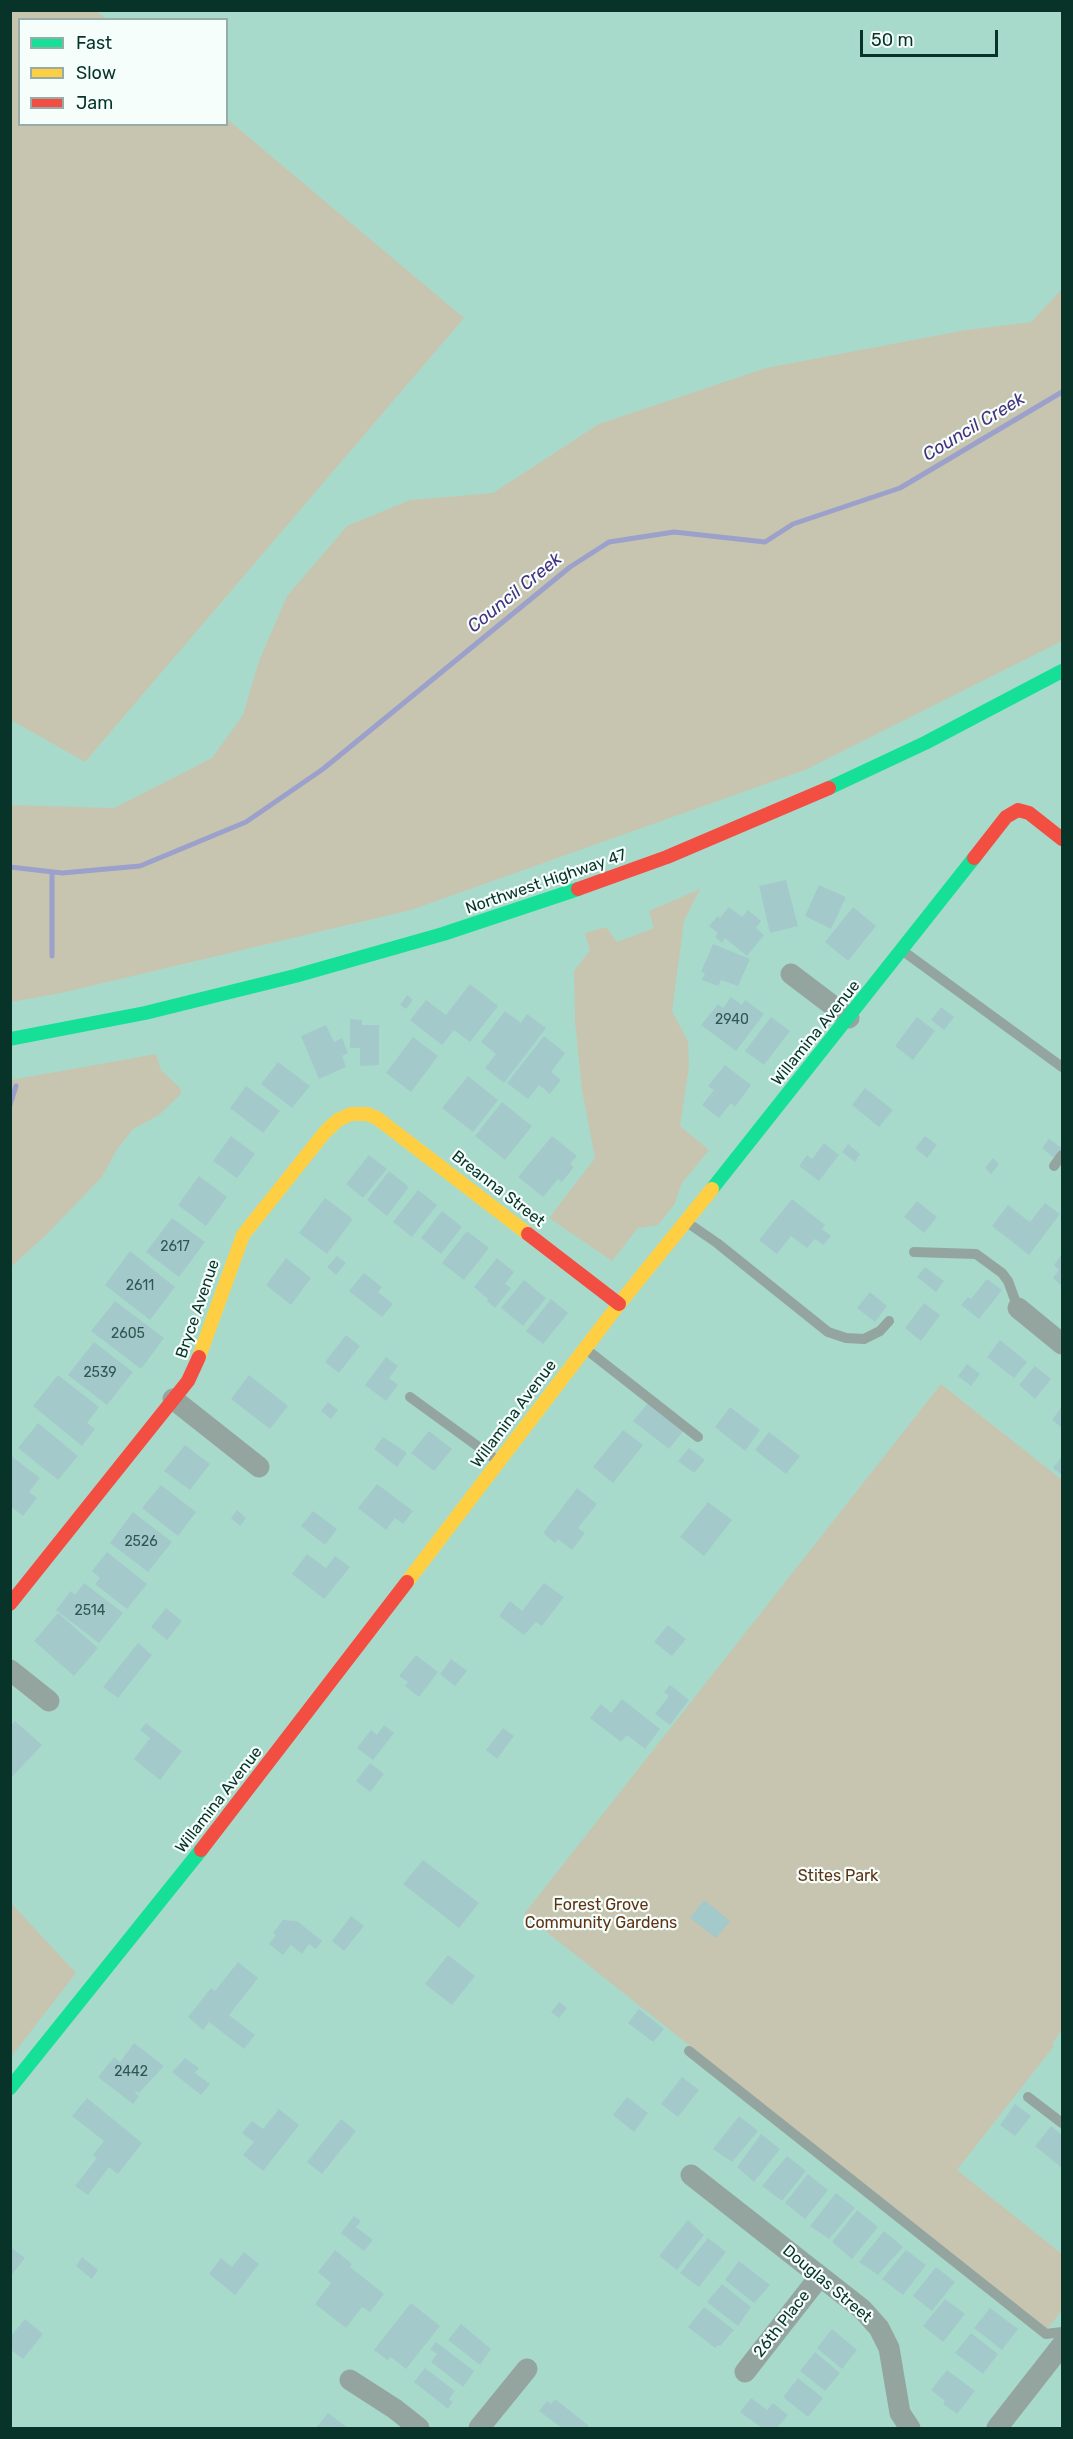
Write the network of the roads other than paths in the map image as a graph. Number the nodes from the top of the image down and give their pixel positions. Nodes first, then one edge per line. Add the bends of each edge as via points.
1 (1062, 671) edge
2 (1062, 839) edge
3 (902, 950) junction
4 (791, 974) dead end
5 (849, 1018) junction
6 (10, 1039) edge
7 (1062, 1067) edge
8 (351, 1114) joint
9 (1062, 1155) edge
10 (1054, 1166) dead end
11 (685, 1221) junction
12 (914, 1252) dead end
13 (619, 1304) junction
14 (1018, 1308) joint
15 (889, 1321) dead end
16 (1062, 1344) edge
17 (585, 1348) junction
18 (410, 1397) dead end
19 (174, 1399) junction
20 (698, 1437) dead end
21 (498, 1461) junction
22 (259, 1467) dead end
23 (10, 1604) edge
24 (10, 1670) edge
25 (49, 1701) dead end
26 (689, 2051) dead end
27 (10, 2088) edge
28 (1028, 2097) dead end
29 (1062, 2123) edge
30 (691, 2175) dead end
31 (820, 2276) junction
32 (1062, 2332) edge
33 (1062, 2345) edge
34 (527, 2369) dead end
35 (745, 2372) dead end
36 (350, 2380) dead end
37 (419, 2428) edge
38 (479, 2428) edge
39 (910, 2428) edge
40 (996, 2428) edge

1 - 6 street, Northwest Highway 47 via 925,743 798,802 666,857 553,898 295,976 145,1013
2 - 3 street, Willamina Avenue via 1029,813 1018,810 1006,817
3 - 5 street, Willamina Avenue
3 - 7 lane
4 - 5 street
5 - 11 street, Willamina Avenue
8 - 13 street, Breanna Street via 367,1114 391,1127
8 - 19 street, Bryce Avenue via 325,1131 243,1235 195,1367
9 - 10 lane
11 - 13 street, Willamina Avenue
11 - 15 lane via 828,1332 864,1339
12 - 14 lane via 976,1254 1002,1273
13 - 17 street, Willamina Avenue
14 - 16 street
17 - 20 lane
17 - 21 street, Willamina Avenue
18 - 21 lane
19 - 22 street
19 - 23 street, Bryce Avenue
21 - 27 street, Willamina Avenue via 231,1813
24 - 25 street
26 - 32 lane via 1046,2334
28 - 29 lane
30 - 31 street, Douglas Street
31 - 35 street, 26th Place
31 - 39 street, Douglas Street via 862,2309 879,2328 889,2348 900,2413
33 - 40 street
34 - 38 street
36 - 37 street

